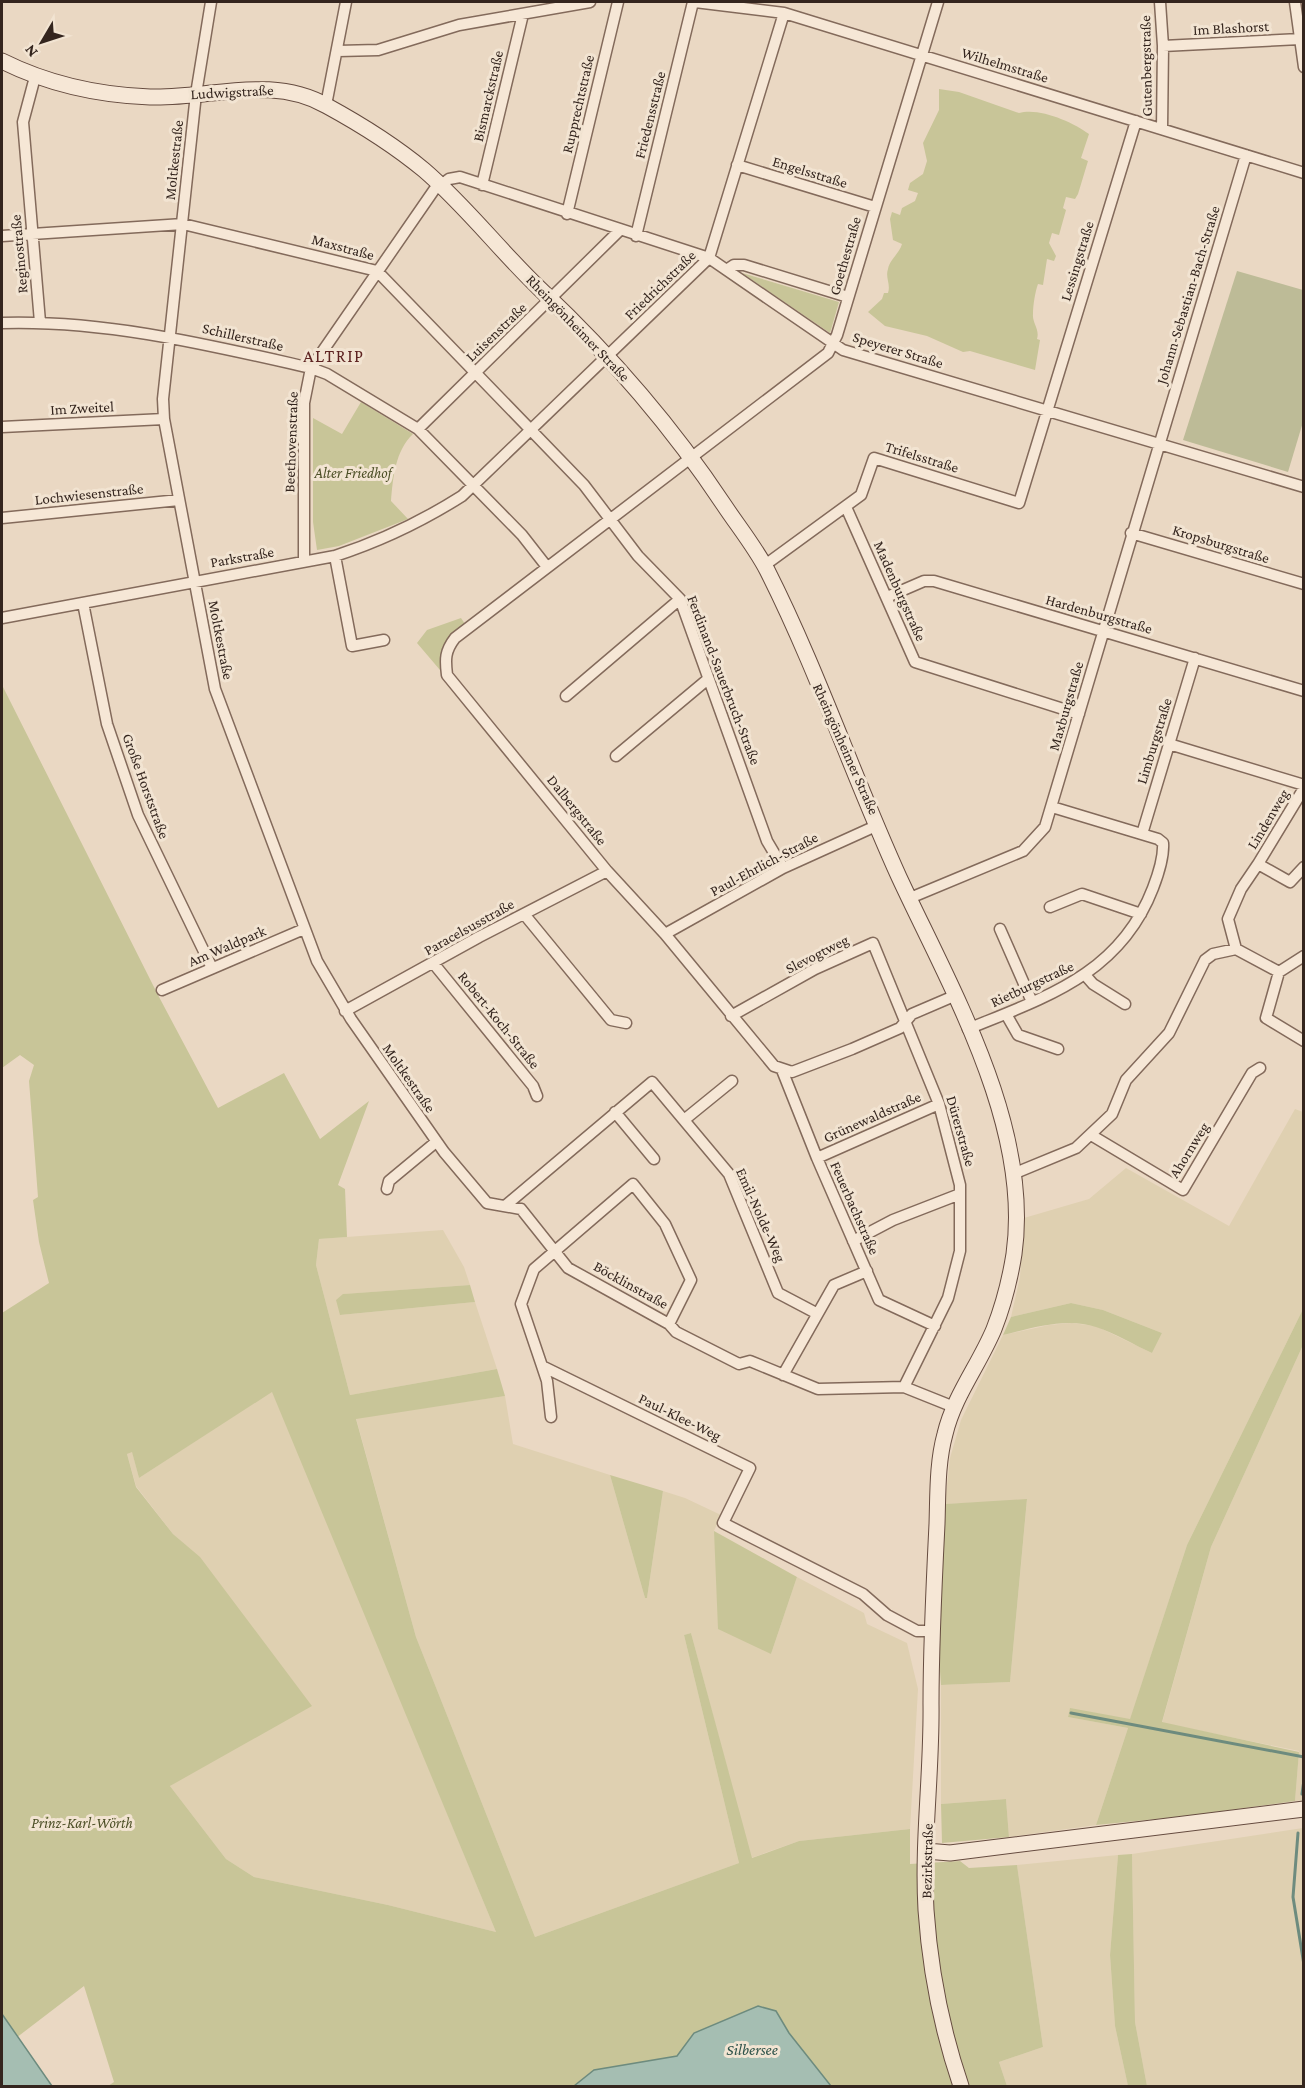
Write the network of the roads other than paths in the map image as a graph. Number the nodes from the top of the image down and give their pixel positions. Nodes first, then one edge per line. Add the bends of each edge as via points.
1 (211, 2) edge
2 (346, 2) edge
3 (590, 2) edge
4 (618, 2) edge
5 (694, 2) edge
6 (938, 2) edge
7 (1160, 2) edge
8 (1295, 2) edge
9 (542, 6) edge
10 (770, 6) edge
11 (784, 13) junction
12 (523, 14) junction
13 (1300, 39) junction
14 (1163, 46) junction
15 (338, 51) junction
16 (921, 54) junction
17 (2, 61) edge
18 (1304, 67) edge
19 (35, 77) junction
20 (196, 94) junction
21 (326, 105) junction
22 (1136, 122) junction
23 (1162, 129) junction
24 (1245, 155) junction
25 (737, 165) junction
26 (1304, 173) edge
27 (440, 185) junction
28 (482, 185) junction
29 (875, 207) junction
30 (567, 214) junction
31 (183, 224) junction
32 (620, 230) junction
33 (33, 234) junction
34 (2, 236) edge
35 (636, 236) junction
36 (709, 258) junction
37 (728, 270) junction
38 (377, 271) junction
39 (848, 297) junction
40 (551, 299) junction
41 (2, 322) edge
42 (40, 322) junction
43 (169, 336) junction
44 (834, 344) junction
45 (608, 357) junction
46 (311, 368) junction
47 (475, 372) junction
48 (1047, 409) junction
49 (164, 419) junction
50 (2, 427) edge
51 (418, 429) junction
52 (532, 430) junction
53 (1159, 444) junction
54 (691, 458) junction
55 (474, 487) junction
56 (1304, 487) edge
57 (179, 500) junction
58 (846, 507) junction
59 (2, 518) edge
60 (610, 519) junction
61 (1131, 533) junction
62 (335, 556) junction
63 (304, 561) junction
64 (765, 565) junction
65 (547, 567) junction
66 (195, 581) junction
67 (1304, 584) edge
68 (887, 597) junction
69 (680, 599) junction
70 (83, 603) junction
71 (2, 618) edge
72 (1103, 630) junction
73 (384, 640) dead end
74 (1195, 658) junction
75 (708, 679) junction
76 (1304, 691) edge
77 (566, 696) dead end
78 (1079, 714) junction
79 (1169, 744) junction
80 (616, 756) dead end
81 (1304, 787) edge
82 (1052, 807) junction
83 (878, 825) junction
84 (1142, 834) junction
85 (1258, 864) junction
86 (1304, 867) edge
87 (783, 868) junction
88 (607, 871) junction
89 (910, 898) junction
90 (1050, 907) dead end
91 (524, 914) junction
92 (1141, 914) junction
93 (304, 929) junction
94 (1000, 929) dead end
95 (665, 934) junction
96 (1236, 949) junction
97 (1304, 956) edge
98 (434, 964) junction
99 (212, 968) junction
100 (1279, 972) junction
101 (1086, 976) junction
102 (162, 990) dead end
103 (954, 996) junction
104 (1032, 1002) junction
105 (1125, 1004) dead end
106 (345, 1011) junction
107 (1006, 1014) junction
108 (731, 1016) junction
109 (906, 1021) junction
110 (626, 1023) dead end
111 (968, 1029) junction
112 (1304, 1041) edge
113 (1058, 1049) dead end
114 (1260, 1068) dead end
115 (782, 1070) junction
116 (732, 1081) dead end
117 (537, 1096) dead end
118 (939, 1104) junction
119 (615, 1112) junction
120 (684, 1120) junction
121 (1091, 1135) junction
122 (436, 1142) junction
123 (817, 1158) junction
124 (654, 1159) dead end
125 (1013, 1174) junction
126 (387, 1190) dead end
127 (960, 1194) junction
128 (505, 1206) junction
129 (853, 1241) junction
130 (555, 1251) junction
131 (867, 1271) junction
132 (816, 1313) junction
133 (669, 1324) junction
134 (934, 1326) junction
135 (542, 1366) junction
136 (783, 1375) junction
137 (904, 1387) junction
138 (954, 1407) junction
139 (551, 1417) dead end
140 (931, 1631) junction
141 (1304, 1809) edge
142 (926, 1851) junction
143 (961, 2086) edge

1 - 20 street, Moltkestraße
2 - 15 street
3 - 9 street
4 - 30 street, Rupprechtstraße
5 - 10 street, Wilhelmstraße
5 - 35 street, Friedensstraße
6 - 16 street, Goethestraße
7 - 14 street, Gutenbergstraße
8 - 13 street
9 - 12 street
10 - 11 street, Wilhelmstraße
11 - 16 street, Wilhelmstraße
11 - 25 street, Friedrichstraße
12 - 15 street via 459,25 378,50
12 - 28 street, Bismarckstraße
13 - 14 street, Im Blashorst
13 - 18 street
14 - 23 street, Gutenbergstraße
15 - 21 street
16 - 22 street, Wilhelmstraße
16 - 29 street, Goethestraße
17 - 19 street, Ludwigstraße
19 - 20 street, Ludwigstraße via 130,95
19 - 33 street, Reginostraße via 23,122
20 - 21 street, Ludwigstraße via 283,89
20 - 31 street, Moltkestraße
21 - 27 street, Ludwigstraße via 409,159
22 - 23 street, Wilhelmstraße
22 - 48 street, Lessingstraße
23 - 24 street, Wilhelmstraße
24 - 26 street, Wilhelmstraße
24 - 53 street, Johann-Sebastian-Bach-Straße
25 - 29 street, Engelsstraße
25 - 36 street, Friedrichstraße
27 - 28 street, Speyerer Straße via 460,177
27 - 38 street, Beethovenstraße
27 - 40 street, Rheingönheimer Straße
28 - 30 street, Speyerer Straße
29 - 39 street, Goethestraße
30 - 32 street, Speyerer Straße
31 - 33 street, Maxstraße
31 - 38 street, Maxstraße
31 - 43 street, Moltkestraße
32 - 35 street, Speyerer Straße
32 - 40 street, Luisenstraße
33 - 34 street, Maxstraße
33 - 42 street, Reginostraße
35 - 36 street, Speyerer Straße
36 - 37 street, Speyerer Straße
36 - 45 street, Friedrichstraße
37 - 39 street via 744,265
37 - 44 street, Speyerer Straße
38 - 46 street, Beethovenstraße
38 - 47 street, Maxstraße
39 - 44 street, Goethestraße
40 - 45 street, Rheingönheimer Straße
40 - 47 street, Luisenstraße
41 - 42 street, Schillerstraße
42 - 43 street, Schillerstraße
43 - 46 street, Schillerstraße
43 - 49 street, Moltkestraße
44 - 48 street, Speyerer Straße via 843,350
44 - 54 street, Goethestraße via 813,366
45 - 52 street, Friedrichstraße
45 - 54 street, Rheingönheimer Straße
46 - 51 street, Schillerstraße
46 - 63 street, Beethovenstraße via 304,403
47 - 51 street, Luisenstraße
47 - 52 street, Maxstraße
48 - 53 street, Speyerer Straße
48 - 58 street, Trifelsstraße via 1019,503 874,458 861,495
49 - 50 street, Im Zweitel
49 - 57 street, Moltkestraße
51 - 55 street, Schillerstraße
52 - 55 street, Friedrichstraße
52 - 60 street, Maxstraße
53 - 56 street, Speyerer Straße
53 - 61 street, Maxburgstraße
54 - 60 street, Dalbergstraße
54 - 64 street, Rheingönheimer Straße
55 - 62 street, Parkstraße via 422,521
55 - 65 street, Schillerstraße via 522,535
57 - 59 street, Lochwiesenstraße
57 - 66 street, Moltkestraße
58 - 64 street, Trifelsstraße
58 - 68 street, Madenburgstraße
60 - 65 street, Dalbergstraße
60 - 69 street, Ferdinand-Sauerbruch-Straße via 638,556
61 - 67 street, Kropsburgstraße
61 - 72 street, Maxburgstraße
62 - 63 street, Parkstraße
62 - 73 street via 351,646
63 - 66 street, Parkstraße
64 - 83 street, Rheingönheimer Straße
65 - 88 street, Dalbergstraße via 455,638 445,658 447,675
66 - 70 street, Parkstraße
66 - 93 street, Moltkestraße via 215,688
68 - 72 street, Hardenburgstraße via 924,581 934,581
68 - 78 street, Madenburgstraße via 915,662
69 - 75 street, Ferdinand-Sauerbruch-Straße
69 - 77 street
70 - 71 street, Parkstraße
70 - 99 street, Große Horststraße via 108,724 138,815
72 - 74 street, Hardenburgstraße
72 - 78 street, Maxburgstraße
74 - 76 street, Hardenburgstraße
74 - 79 street, Limburgstraße
75 - 80 street
75 - 87 street, Ferdinand-Sauerbruch-Straße via 767,841
78 - 82 street, Maxburgstraße
79 - 81 street
79 - 84 street, Limburgstraße
81 - 85 street, Lindenweg
82 - 84 street, Rietburgstraße
82 - 89 street, Maxburgstraße via 1039,836 1023,851
83 - 87 street, Paul-Ehrlich-Straße
83 - 89 street, Rheingönheimer Straße
84 - 92 street, Rietburgstraße via 1158,838 1164,847
85 - 86 street via 1290,882
85 - 96 street, Lindenweg via 1228,919
87 - 95 street, Paul-Ehrlich-Straße
88 - 91 street, Paracelsusstraße
88 - 95 street, Dalbergstraße
89 - 103 street, Rheingönheimer Straße
90 - 92 street via 1082,894
91 - 98 street, Paracelsusstraße
91 - 110 street via 611,1020
92 - 101 street, Rietburgstraße via 1122,942
93 - 99 street, Am Waldpark
93 - 106 street, Moltkestraße
94 - 104 street
95 - 108 street, Dalbergstraße
96 - 100 street
96 - 121 street via 1205,960 1169,1033 1126,1080 1112,1114
97 - 100 street
98 - 106 street, Paracelsusstraße
98 - 117 street, Robert-Koch-Straße
99 - 102 street, Am Waldpark
100 - 112 street via 1266,1018
101 - 104 street, Rietburgstraße
101 - 105 street
103 - 109 street via 912,1014
103 - 111 street, Rheingönheimer Straße
104 - 107 street, Rietburgstraße
106 - 122 street, Moltkestraße
107 - 111 street, Rietburgstraße
107 - 113 street via 1018,1035
108 - 109 street, Slevogtweg via 815,969 873,943
108 - 115 street, Dalbergstraße via 765,1058
109 - 115 street via 900,1028 852,1049 792,1071
109 - 118 street, Dürerstraße
111 - 125 street, Rheingönheimer Straße via 995,1098
114 - 121 street, Ahornweg via 1252,1073 1183,1190
115 - 123 street, Feuerbachstraße
116 - 120 street
118 - 123 street, Grünewaldstraße
118 - 127 street, Dürerstraße
119 - 120 street, Emil-Nolde-Weg via 652,1082
119 - 124 street
119 - 128 street, Emil-Nolde-Weg
120 - 132 street, Emil-Nolde-Weg via 729,1174 778,1293
121 - 125 street via 1076,1148
122 - 126 street via 389,1181
122 - 128 street, Böcklinstraße via 487,1203
123 - 129 street, Feuerbachstraße
125 - 138 street, Rheingönheimer Straße via 1016,1230 1003,1301 993,1331
127 - 129 street via 893,1220
127 - 134 street, Dürerstraße via 960,1251 948,1298
128 - 130 street, Böcklinstraße via 521,1209
129 - 131 street, Feuerbachstraße
130 - 133 street, Böcklinstraße via 568,1268
130 - 133 street via 633,1184 665,1224 691,1280
130 - 135 street via 534,1269 521,1304
131 - 132 street via 834,1285
131 - 134 street, Feuerbachstraße via 879,1300
132 - 136 street
133 - 136 street, Böcklinstraße via 676,1332 739,1364 750,1361
134 - 137 street, Dürerstraße
135 - 139 street
135 - 140 street, Paul-Klee-Weg via 750,1468 723,1522 863,1594 886,1615 917,1630
136 - 137 street, Böcklinstraße via 818,1389
137 - 138 street, Böcklinstraße
138 - 140 street, Bezirkstraße via 940,1461
140 - 142 street, Bezirkstraße via 931,1773
141 - 142 street via 950,1853
142 - 143 street, Bezirkstraße via 926,1913 933,1965 948,2046

